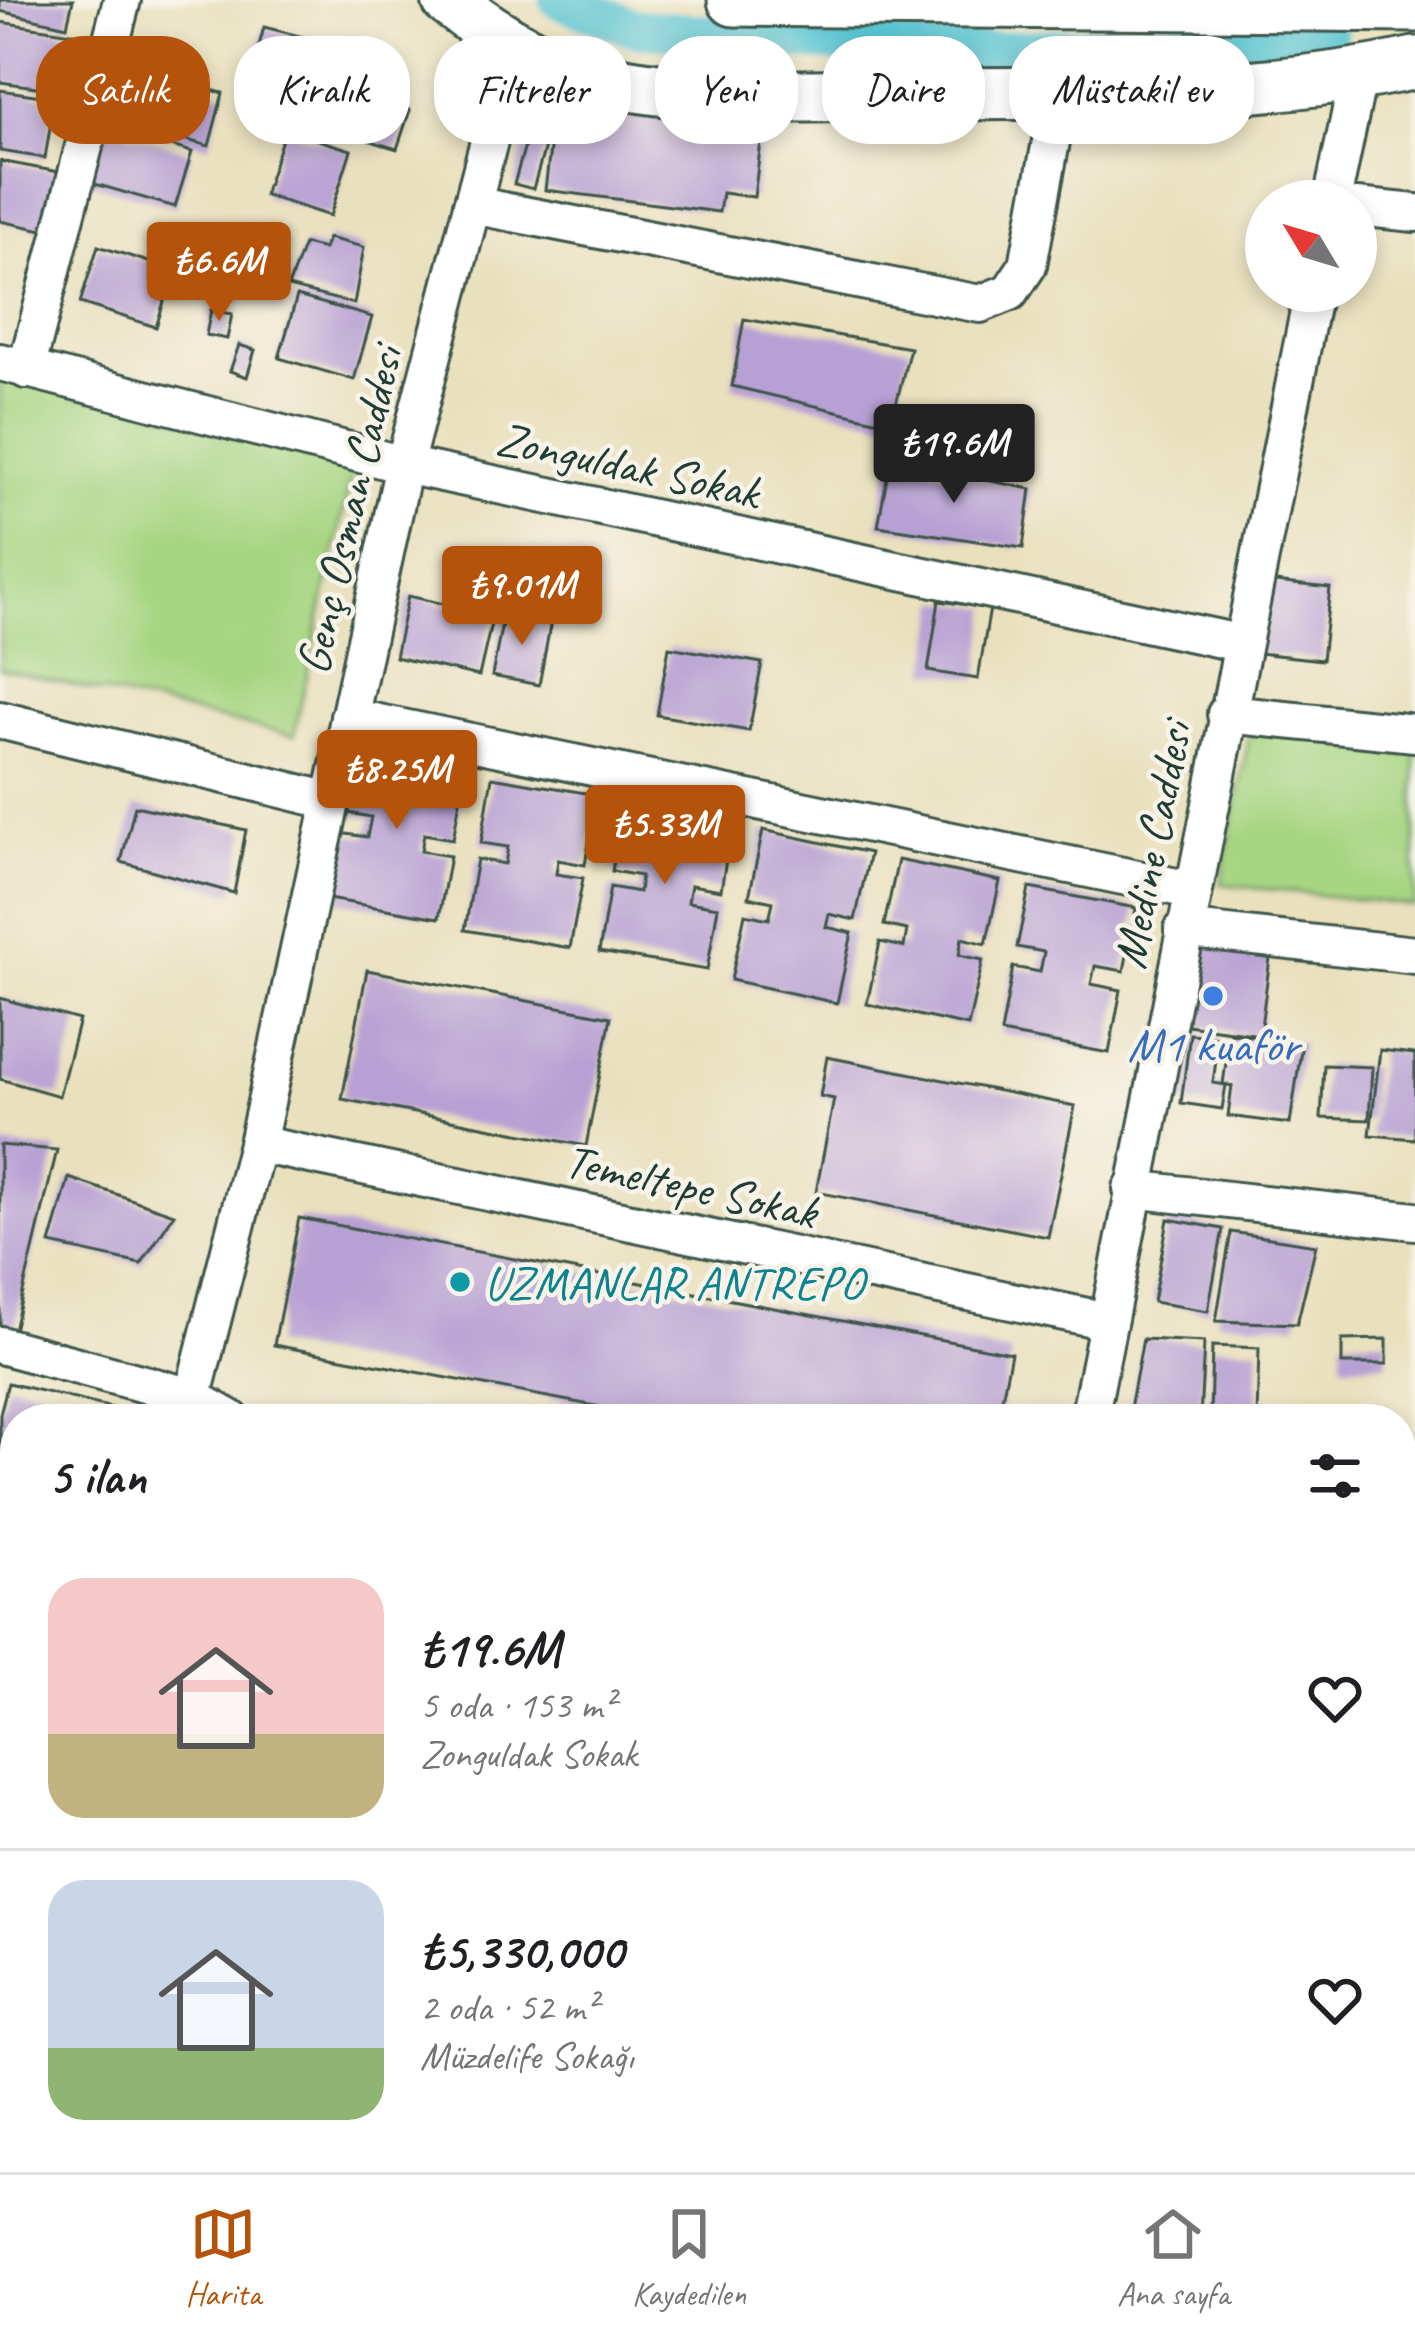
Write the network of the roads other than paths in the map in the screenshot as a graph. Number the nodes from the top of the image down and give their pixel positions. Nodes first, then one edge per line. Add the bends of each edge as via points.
1 (122, 0) edge
2 (448, 0) edge
3 (734, 0) edge
4 (1020, 2) edge
5 (1360, 4) edge
6 (1415, 6) edge
7 (500, 36) edge
8 (1415, 63) edge
9 (1358, 77) junction
10 (631, 83) edge
11 (1254, 90) edge
12 (1009, 92) edge
13 (488, 144) edge
14 (1050, 144) edge
15 (1336, 180) edge
16 (472, 206) junction
17 (1377, 209) edge
18 (1415, 213) edge
19 (1309, 312) edge
20 (13, 366) edge
21 (404, 465) junction
22 (1239, 643) junction
23 (1226, 714) junction
24 (349, 717) junction
25 (0, 720) edge
26 (1415, 733) edge
27 (331, 801) junction
28 (1191, 890) junction
29 (1184, 929) junction
30 (1415, 955) edge
31 (257, 1144) junction
32 (1132, 1189) junction
33 (1415, 1221) edge
34 (1107, 1321) junction
35 (0, 1345) edge
36 (177, 1404) edge
37 (190, 1404) edge
38 (1092, 1404) edge

1 - 20 street
2 - 7 street
3 - 4 street
4 - 5 street
5 - 6 street
5 - 9 street
8 - 9 street
9 - 11 street
9 - 15 street
10 - 12 street via 694,94
13 - 16 street, Genç Osman Caddesi
14 - 16 street via 1028,266 996,301 980,304
16 - 21 street, Genç Osman Caddesi
17 - 18 street
19 - 22 street, Medine Caddesi
20 - 21 street, Zonguldak Sokak
21 - 22 street, Zonguldak Sokak
21 - 24 street, Genç Osman Caddesi
22 - 23 street, Medine Caddesi
23 - 26 street
23 - 28 street, Medine Caddesi
24 - 27 street, Genç Osman Caddesi
24 - 28 street
25 - 27 street
27 - 31 street, Genç Osman Caddesi
28 - 29 street, Medine Caddesi
29 - 30 street
29 - 32 street, Medine Caddesi
31 - 34 street, Temeltepe Sokak
31 - 37 street, Genç Osman Caddesi
32 - 33 street
32 - 34 street, Medine Caddesi
34 - 38 street, Medine Caddesi
35 - 36 street

